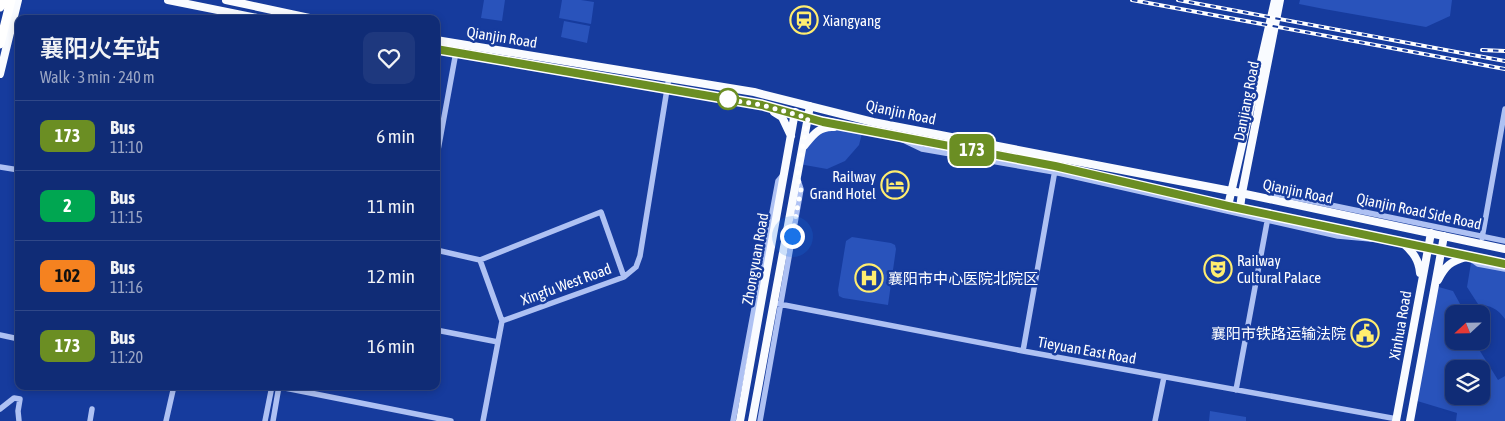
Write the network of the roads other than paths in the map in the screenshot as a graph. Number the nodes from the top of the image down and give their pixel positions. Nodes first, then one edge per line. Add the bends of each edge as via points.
1 (2, 0) edge
2 (168, 0) edge
3 (226, 0) edge
4 (1275, 0) edge
5 (1280, 0) edge
6 (17, 1) edge
7 (0, 7) edge
8 (242, 15) edge
9 (295, 15) edge
10 (440, 41) edge
11 (0, 44) edge
12 (440, 50) edge
13 (456, 52) junction
14 (0, 74) edge
15 (669, 77) junction
16 (667, 88) junction
17 (797, 103) junction
18 (762, 105) junction
19 (810, 106) junction
20 (1505, 109) edge
21 (794, 115) junction
22 (808, 118) junction
23 (852, 128) junction
24 (791, 136) junction
25 (440, 139) edge
26 (802, 148) junction
27 (0, 167) edge
28 (15, 169) edge
29 (1055, 169) junction
30 (784, 174) junction
31 (1231, 191) junction
32 (1242, 193) junction
33 (1275, 200) junction
34 (1228, 206) junction
35 (1240, 208) junction
36 (1268, 217) junction
37 (1430, 233) junction
38 (1444, 236) junction
39 (1482, 240) junction
40 (1505, 241) edge
41 (1402, 243) junction
42 (1428, 248) junction
43 (1505, 249) edge
44 (440, 251) edge
45 (1441, 251) junction
46 (1467, 256) junction
47 (480, 260) junction
48 (1505, 264) edge
49 (1505, 269) edge
50 (624, 277) junction
51 (1422, 281) junction
52 (1435, 286) junction
53 (777, 303) junction
54 (502, 321) junction
55 (440, 331) edge
56 (0, 335) edge
57 (15, 338) edge
58 (498, 342) junction
59 (1023, 351) junction
60 (1164, 376) junction
61 (173, 390) edge
62 (275, 390) edge
63 (276, 390) edge
64 (296, 390) edge
65 (1236, 390) junction
66 (0, 409) edge
67 (92, 409) dead end
68 (1397, 420) edge
69 (20, 421) edge
70 (90, 421) edge
71 (166, 421) edge
72 (265, 421) edge
73 (273, 421) edge
74 (451, 421) edge
75 (483, 421) edge
76 (733, 421) edge
77 (740, 421) edge
78 (752, 421) edge
79 (760, 421) edge
80 (1155, 421) edge
81 (1410, 421) edge

1 - 7 highway
2 - 8 main road
3 - 9 main road
4 - 31 main road, Danjiang Road
5 - 32 main road, Danjiang Road
6 - 11 highway
6 - 14 main road
10 - 15 main road, Qianjin Road
12 - 13 main road, Qianjin Road
13 - 16 main road, Qianjin Road
13 - 25 street
15 - 16 street, Xingfu West Road
15 - 17 main road, Qianjin Road
16 - 18 main road, Qianjin Road
16 - 50 street, Xingfu West Road via 640,256 636,267
17 - 19 main road, Qianjin Road
17 - 21 main road, Zhongyuan Road
18 - 21 main road, Qianjin Road
18 - 24 main road via 782,117
19 - 22 main road, Zhongyuan Road
19 - 31 main road, Qianjin Road via 873,122
20 - 39 street
21 - 22 main road, Qianjin Road
21 - 24 main road, Zhongyuan Road
22 - 23 main road, Qianjin Road
22 - 26 main road, Zhongyuan Road
23 - 26 main road via 826,126 814,133
23 - 29 main road, Qianjin Road
24 - 30 main road, Zhongyuan Road
26 - 53 main road, Zhongyuan Road
27 - 28 street
29 - 34 main road, Qianjin Road
29 - 36 street
29 - 59 street
30 - 76 street via 778,181
30 - 77 main road, Zhongyuan Road
31 - 32 main road, Qianjin Road
31 - 34 main road, Danjiang Road
32 - 33 main road, Qianjin Road
32 - 35 main road, Danjiang Road
33 - 37 main road, Qianjin Road
33 - 39 street, Qianjin Road Side Road via 1277,194
34 - 35 main road, Qianjin Road
35 - 36 main road, Qianjin Road
36 - 41 main road, Qianjin Road
36 - 65 street
37 - 38 main road, Qianjin Road
37 - 42 main road, Xinhua Road
38 - 39 main road, Qianjin Road
38 - 45 main road, Xinhua Road
39 - 40 street, Qianjin Road Side Road
39 - 43 main road, Qianjin Road
41 - 42 main road, Qianjin Road
41 - 51 main road via 1414,253
42 - 45 main road, Qianjin Road
42 - 51 main road, Xinhua Road
44 - 47 street
45 - 46 main road, Qianjin Road
45 - 52 main road, Xinhua Road
46 - 48 main road, Qianjin Road
46 - 49 street via 1478,264
46 - 52 main road via 1445,267
47 - 50 street via 601,212
47 - 54 street
50 - 54 street, Xingfu West Road
51 - 68 main road, Xinhua Road
52 - 81 main road, Xinhua Road
53 - 59 street, Tieyuan East Road
53 - 78 main road, Zhongyuan Road
53 - 79 street
54 - 58 street
55 - 58 street
56 - 57 street
58 - 75 street
59 - 60 street, Tieyuan East Road
60 - 65 street, Tieyuan East Road
60 - 80 street
61 - 71 street
62 - 72 street
63 - 73 street
64 - 74 street
65 - 68 street, Tieyuan East Road
66 - 69 street via 14,398 20,399
67 - 70 street

